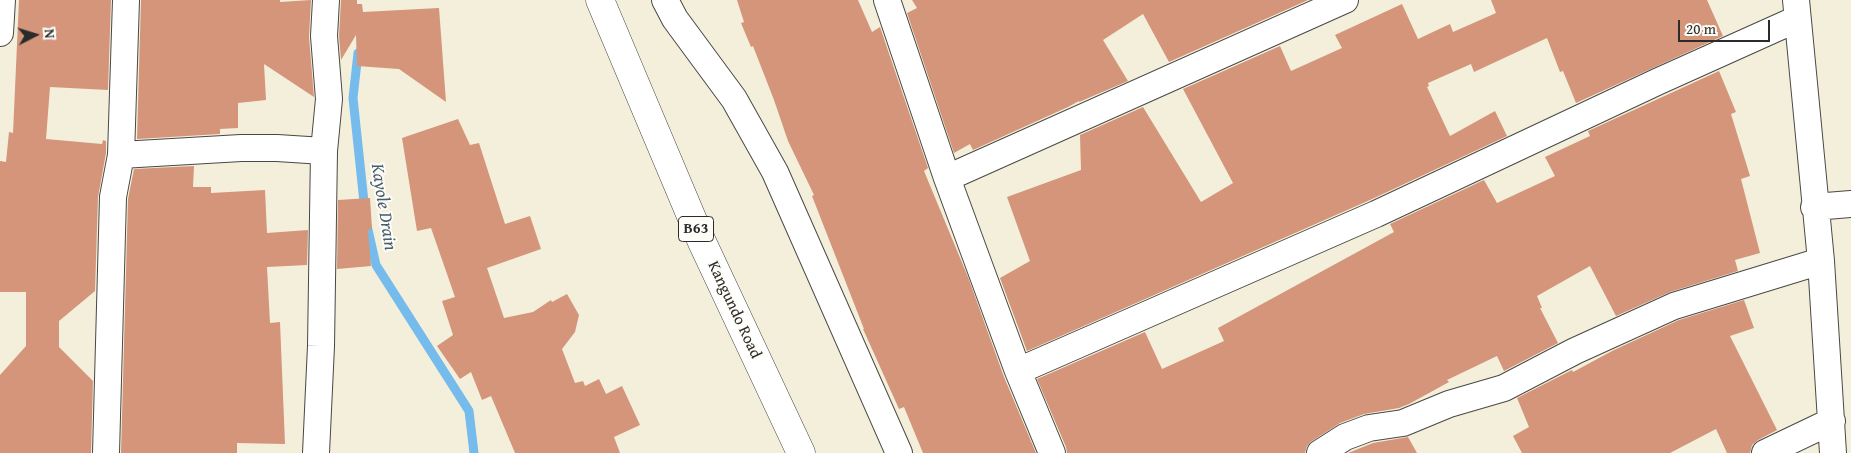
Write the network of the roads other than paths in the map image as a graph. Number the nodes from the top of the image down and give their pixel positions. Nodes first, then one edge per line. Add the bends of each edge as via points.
1 (2, 0) edge
2 (126, 0) edge
3 (326, 0) edge
4 (600, 0) edge
5 (665, 0) edge
6 (887, 0) edge
7 (1344, 0) edge
8 (1797, 10) edge
9 (0, 33) edge
10 (324, 151) junction
11 (121, 155) junction
12 (947, 178) junction
13 (1851, 204) edge
14 (1814, 207) junction
15 (1821, 262) junction
16 (1018, 371) junction
17 (1832, 421) junction
18 (106, 453) edge
19 (316, 453) edge
20 (801, 453) edge
21 (899, 453) edge
22 (1052, 453) edge
23 (1320, 453) edge
24 (1764, 453) edge
25 (1833, 453) edge

1 - 9 street
2 - 11 street
3 - 10 street via 324,36 328,99
4 - 20 highway, Kangundo Road / B63 via 702,242
5 - 21 street via 675,19 734,99 775,172
6 - 12 street
7 - 12 street
8 - 14 street
8 - 16 street via 1650,85 1376,214
10 - 11 street via 241,148
10 - 19 street
11 - 18 street via 112,197
12 - 16 street
13 - 14 street
14 - 15 street
15 - 17 street
15 - 23 street via 1674,306 1504,388 1449,404 1403,423 1369,428
16 - 22 street
17 - 24 street
17 - 25 street

